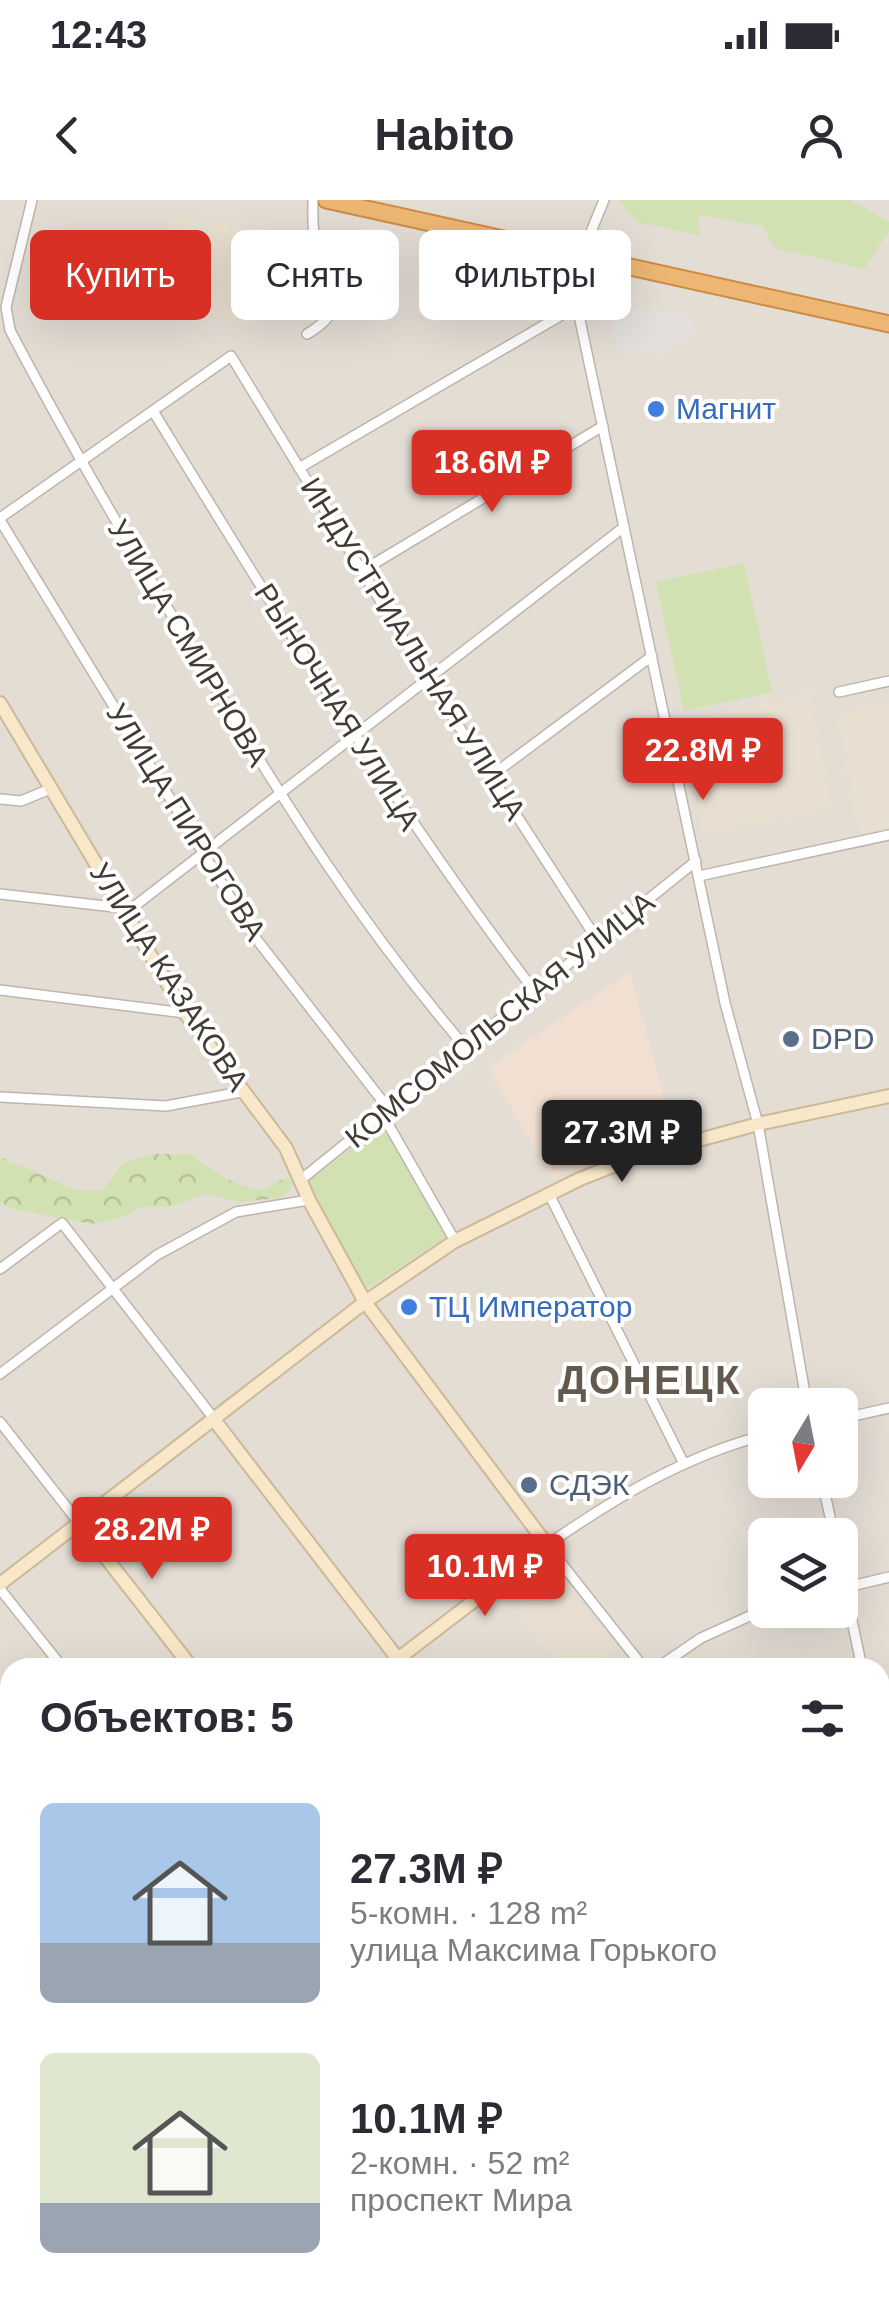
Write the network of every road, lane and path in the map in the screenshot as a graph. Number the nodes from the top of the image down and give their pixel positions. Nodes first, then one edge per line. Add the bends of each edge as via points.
1 (32, 200) edge
2 (313, 200) edge
3 (326, 200) edge
4 (604, 200) edge
5 (463, 230) edge
6 (592, 230) edge
7 (631, 267) edge
8 (553, 320) edge
9 (580, 320) edge
10 (889, 324) edge
11 (307, 334) dead end
12 (153, 411) junction
13 (603, 426) junction
14 (79, 462) junction
15 (300, 468) junction
16 (0, 519) edge
17 (624, 527) junction
18 (362, 571) junction
19 (652, 656) junction
20 (428, 679) junction
21 (889, 681) edge
22 (839, 692) dead end
23 (0, 703) edge
24 (353, 738) junction
25 (491, 776) junction
26 (50, 789) junction
27 (280, 795) junction
28 (0, 798) edge
29 (889, 835) edge
30 (204, 854) junction
31 (696, 861) junction
32 (699, 876) junction
33 (0, 894) edge
34 (125, 910) junction
35 (598, 941) junction
36 (0, 990) edge
37 (536, 992) junction
38 (185, 1014) junction
39 (468, 1048) junction
40 (241, 1092) junction
41 (889, 1096) edge
42 (0, 1097) edge
43 (387, 1114) junction
44 (758, 1124) junction
45 (303, 1178) junction
46 (550, 1194) junction
47 (308, 1200) junction
48 (455, 1241) junction
49 (0, 1269) edge
50 (112, 1288) junction
51 (365, 1302) junction
52 (0, 1374) edge
53 (804, 1388) edge
54 (889, 1408) edge
55 (858, 1414) edge
56 (215, 1420) junction
57 (0, 1422) edge
58 (748, 1441) edge
59 (684, 1464) junction
60 (79, 1523) junction
61 (547, 1545) junction
62 (889, 1577) edge
63 (858, 1584) edge
64 (0, 1586) edge
65 (748, 1617) edge
66 (852, 1628) edge
67 (55, 1658) edge
68 (184, 1658) edge
69 (391, 1658) edge
70 (405, 1658) edge
71 (636, 1658) edge
72 (672, 1658) edge
73 (860, 1658) edge

1 - 14 street, УЛИЦА СМИРНОВА via 6,307 10,330
2 - 11 street via 314,238 336,281 337,298 330,316
3 - 5 highway
4 - 6 street
7 - 10 highway
8 - 15 street
9 - 13 street
12 - 14 street
12 - 15 street, ИНДУСТРИАЛЬНАЯ УЛИЦА via 232,356
12 - 24 street, РЫНОЧНАЯ УЛИЦА
13 - 17 street
13 - 18 street
14 - 16 street
14 - 27 street, УЛИЦА СМИРНОВА
15 - 18 street, ИНДУСТРИАЛЬНАЯ УЛИЦА
16 - 30 street, УЛИЦА ПИРОГОВА
17 - 19 street
17 - 20 street
18 - 20 street, ИНДУСТРИАЛЬНАЯ УЛИЦА
19 - 25 street
19 - 31 street
20 - 24 street
20 - 25 street, ИНДУСТРИАЛЬНАЯ УЛИЦА
21 - 22 street
23 - 26 main road, УЛИЦА КАЗАКОВА
24 - 27 street
24 - 37 street, РЫНОЧНАЯ УЛИЦА
25 - 35 street, ИНДУСТРИАЛЬНАЯ УЛИЦА
26 - 28 street via 21,801
26 - 34 main road, УЛИЦА КАЗАКОВА
27 - 30 street
27 - 39 street, УЛИЦА СМИРНОВА via 351,905
29 - 32 street
30 - 34 street
30 - 43 street, УЛИЦА ПИРОГОВА via 254,936
31 - 32 street
31 - 35 street, КОМСОМОЛЬСКАЯ УЛИЦА
32 - 44 street
33 - 34 street
34 - 38 main road, УЛИЦА КАЗАКОВА
35 - 37 street, КОМСОМОЛЬСКАЯ УЛИЦА
36 - 38 street
37 - 39 street, КОМСОМОЛЬСКАЯ УЛИЦА
38 - 40 main road, УЛИЦА КАЗАКОВА
39 - 43 street, КОМСОМОЛЬСКАЯ УЛИЦА
40 - 42 street via 166,1106
40 - 45 main road, УЛИЦА КАЗАКОВА
41 - 44 main road
43 - 45 street, КОМСОМОЛЬСКАЯ УЛИЦА
43 - 48 street, УЛИЦА ПИРОГОВА
44 - 46 main road via 636,1156
44 - 53 street
45 - 47 main road, УЛИЦА КАЗАКОВА
46 - 48 main road
46 - 59 street
47 - 50 street via 236,1212
47 - 51 main road, УЛИЦА КАЗАКОВА
48 - 51 main road
49 - 50 street via 62,1223
50 - 52 street
50 - 56 street
51 - 56 main road
51 - 61 main road, УЛИЦА КАЗАКОВА
54 - 55 street
56 - 60 main road
56 - 69 main road
57 - 60 street
58 - 59 street
59 - 61 street via 616,1498
60 - 64 main road
60 - 68 main road
61 - 70 main road
61 - 71 street
62 - 63 street
64 - 67 street
65 - 72 street
66 - 73 street

